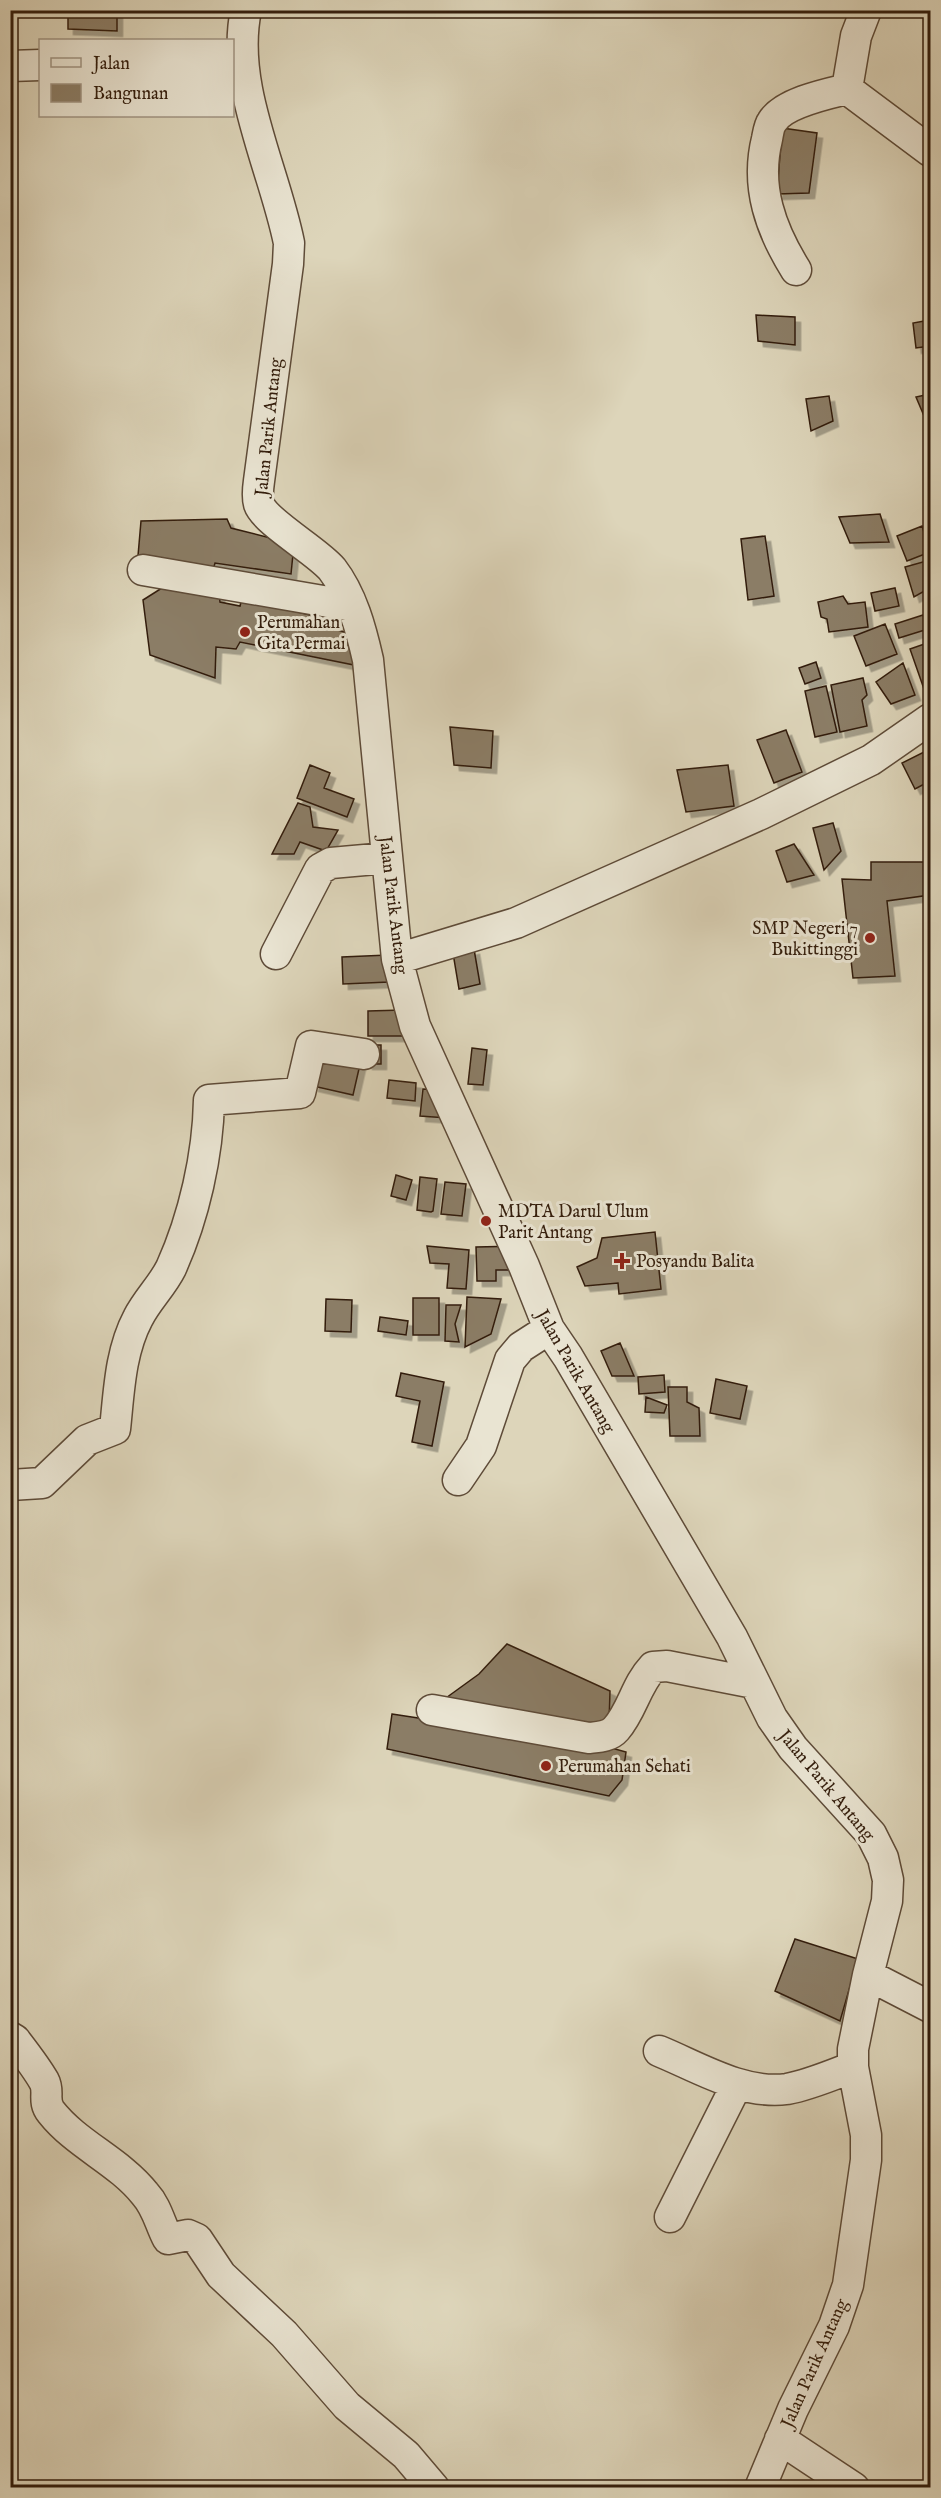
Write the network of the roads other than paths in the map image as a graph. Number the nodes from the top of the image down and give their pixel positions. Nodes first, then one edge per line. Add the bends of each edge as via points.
1 (246, 10) edge
2 (866, 10) edge
3 (39, 65) edge
4 (10, 66) edge
5 (847, 89) junction
6 (930, 151) edge
7 (796, 270) dead end
8 (143, 570) dead end
9 (352, 606) junction
10 (930, 719) edge
11 (387, 858) junction
12 (276, 954) dead end
13 (397, 959) junction
14 (364, 1054) dead end
15 (549, 1329) junction
16 (458, 1480) dead end
17 (10, 1485) edge
18 (754, 1683) junction
19 (432, 1710) dead end
20 (868, 1975) junction
21 (930, 2007) edge
22 (10, 2037) edge
23 (659, 2051) dead end
24 (853, 2067) junction
25 (737, 2084) junction
26 (670, 2217) dead end
27 (780, 2439) junction
28 (434, 2487) edge
29 (760, 2487) edge
30 (854, 2487) edge

1 - 9 street, Jalan Parik Antang via 241,33 246,85 289,243 259,504 270,518 332,569
2 - 5 street via 856,36
3 - 4 street
5 - 6 street
5 - 7 street via 794,105 772,121 764,151 764,202 776,237
8 - 9 street
9 - 11 street, Jalan Parik Antang via 368,660
10 - 13 street via 871,759 761,814 516,923
11 - 12 street via 331,863 320,869
11 - 13 street, Jalan Parik Antang
13 - 15 street, Jalan Parik Antang via 415,1026 525,1266
14 - 17 street via 311,1046 300,1093 209,1100 208,1137 185,1231 170,1270 138,1318 121,1368 115,1429 87,1440 42,1483
15 - 16 street via 521,1347 510,1360 481,1446
15 - 18 street, Jalan Parik Antang via 732,1637
18 - 19 street via 667,1666 653,1667 615,1730 605,1737 589,1738
18 - 20 street, Jalan Parik Antang via 793,1748 871,1834 883,1858 887,1901
20 - 21 street
20 - 24 street, Jalan Parik Antang
22 - 28 street via 45,2082 49,2109 71,2133 145,2193 168,2240 188,2235 196,2239 221,2276 284,2334 347,2406 406,2455
23 - 25 street
24 - 25 street via 785,2089
24 - 27 street, Jalan Parik Antang via 866,2135 866,2160 848,2284 834,2326
25 - 26 street
27 - 29 street, Jalan Parik Antang
27 - 30 street

